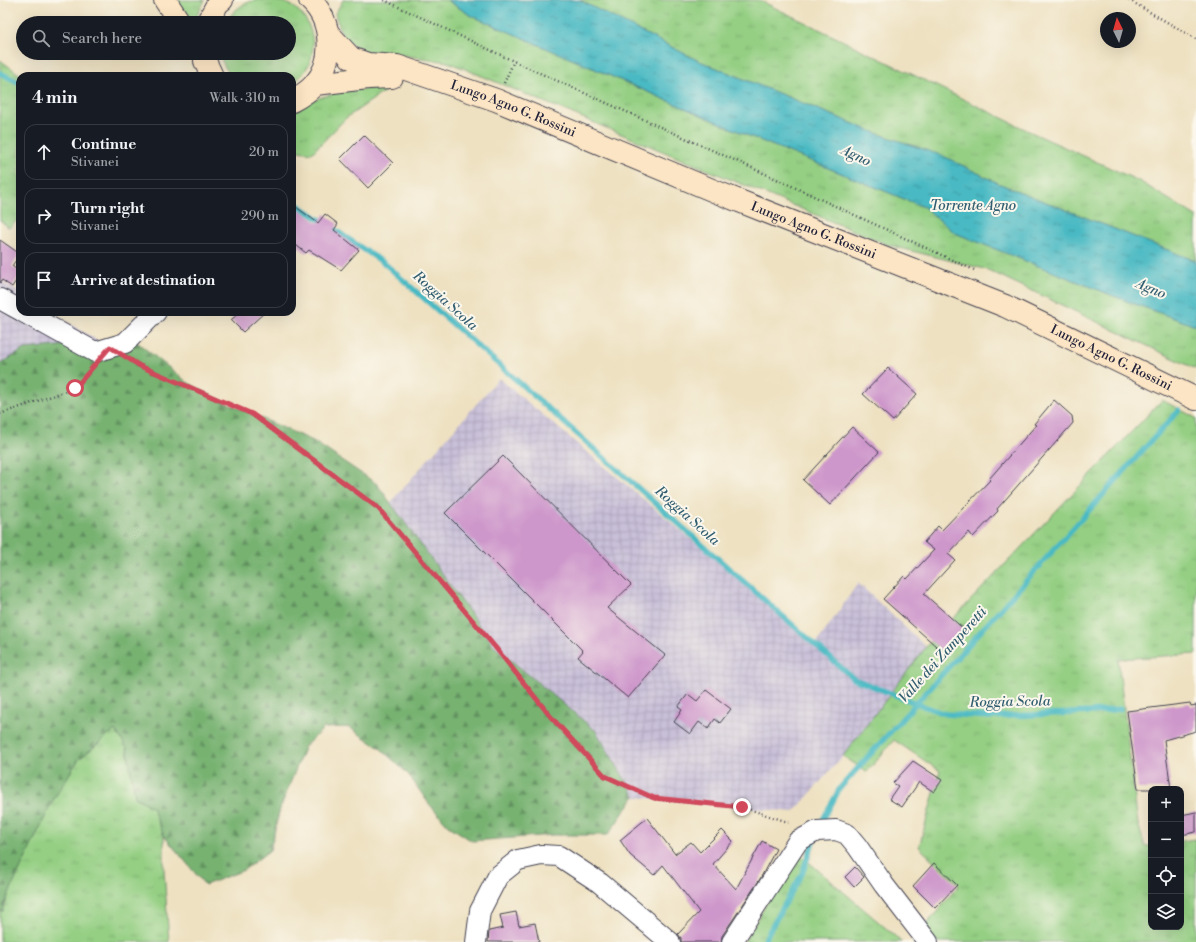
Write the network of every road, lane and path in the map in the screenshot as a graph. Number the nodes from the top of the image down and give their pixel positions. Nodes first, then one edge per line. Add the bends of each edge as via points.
1 (165, 0) edge
2 (222, 0) edge
3 (384, 0) edge
4 (1129, 0) edge
5 (323, 12) edge
6 (175, 16) edge
7 (211, 16) edge
8 (1196, 39) edge
9 (514, 62) junction
10 (426, 76) junction
11 (315, 84) junction
12 (501, 90) dead end
13 (296, 99) edge
14 (976, 271) dead end
15 (0, 299) edge
16 (16, 308) edge
17 (30, 316) edge
18 (152, 316) edge
19 (110, 347) junction
20 (1196, 399) edge
21 (0, 414) edge
22 (817, 831) junction
23 (476, 942) edge
24 (670, 942) edge
25 (732, 942) edge
26 (928, 942) edge

1 - 6 main road
2 - 7 main road
3 - 9 path
4 - 8 path
5 - 10 main road, Lungo Agno G. Rossini via 351,58 368,64 397,66
5 - 11 main road, Lungo Agno G. Rossini via 329,51 324,68
9 - 12 path
9 - 14 path
10 - 11 main road, Lungo Agno G. Rossini via 368,78
10 - 20 main road, Lungo Agno G. Rossini via 496,100 719,193 1005,306
11 - 13 main road, Lungo Agno G. Rossini
15 - 16 street
17 - 19 street via 96,352
18 - 19 street via 125,343
19 - 21 path via 75,388
19 - 22 path via 140,366 252,414 378,508 551,717 605,776 654,798 742,807
22 - 25 street via 798,841
22 - 26 street via 836,830 847,834
23 - 24 street via 480,911 498,876 518,860 541,855 559,856 600,883

